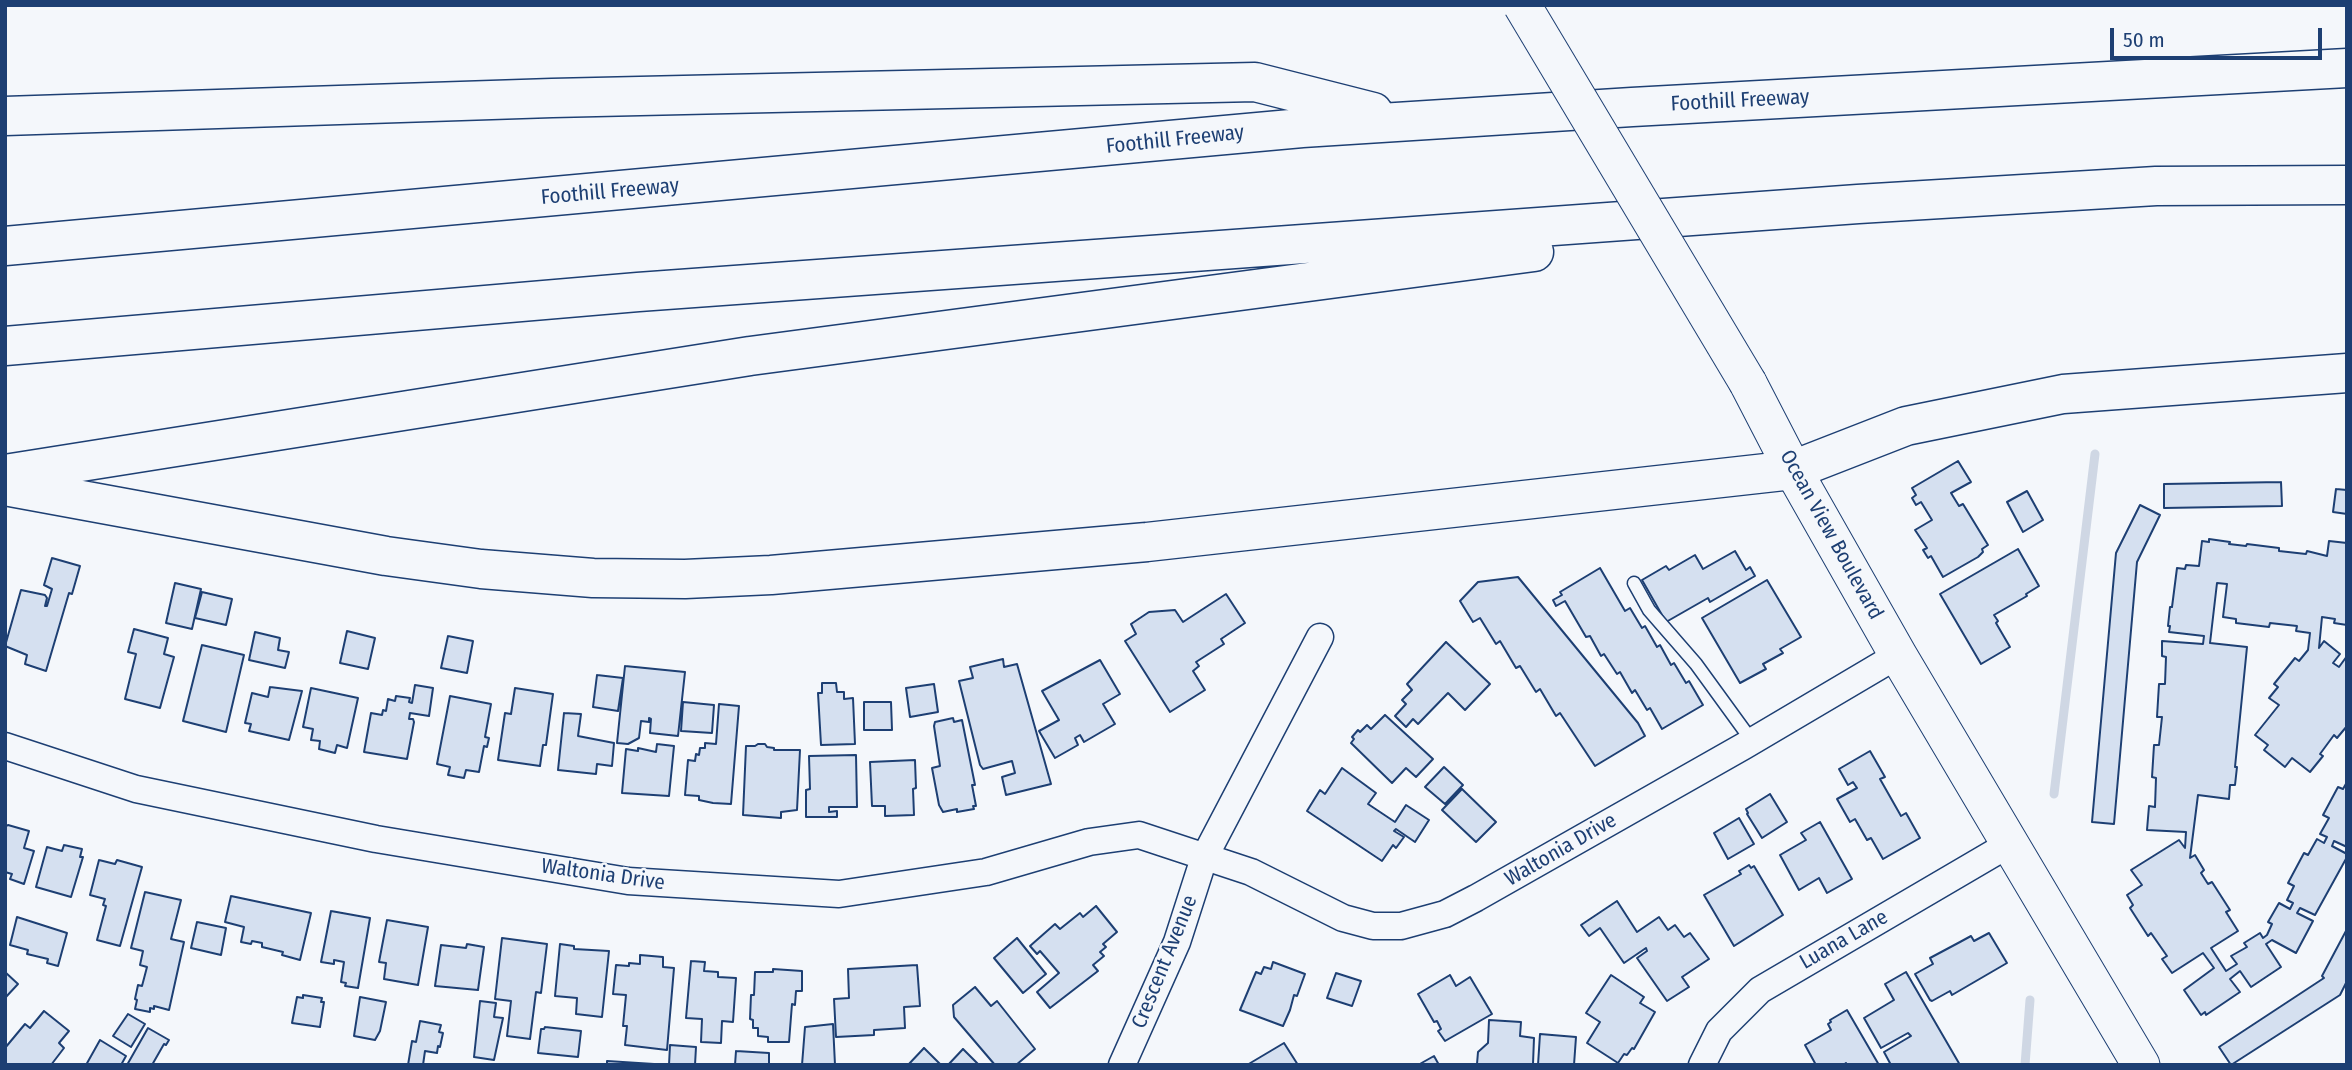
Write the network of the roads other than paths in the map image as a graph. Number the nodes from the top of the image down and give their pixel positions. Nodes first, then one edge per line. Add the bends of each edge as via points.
1 (1522, 5) edge
2 (2347, 68) edge
3 (5, 116) edge
4 (1409, 121) junction
5 (2347, 185) edge
6 (2156, 186) junction
7 (5, 246) edge
8 (5, 346) edge
9 (2347, 373) edge
10 (1793, 470) junction
11 (5, 474) edge
12 (5, 486) edge
13 (1634, 583) dead end
14 (1320, 637) dead end
15 (1898, 654) junction
16 (1752, 741) junction
17 (5, 746) edge
18 (2011, 843) junction
19 (1204, 858) junction
20 (1122, 1065) edge
21 (1702, 1065) edge
22 (2141, 1065) edge

1 - 10 main road, Ocean View Boulevard, bridge via 1748,383
2 - 4 highway, Foothill Freeway
3 - 4 highway via 1255,82
4 - 7 highway, Foothill Freeway
5 - 6 highway
6 - 8 highway via 652,291
6 - 11 highway via 1462,261 750,356
9 - 10 highway via 2063,394 1906,426
10 - 12 highway via 1147,542 685,579 593,578 481,569
10 - 15 main road, Ocean View Boulevard
13 - 16 lane via 1648,610 1696,664
14 - 19 street
15 - 16 street, Waltonia Drive
15 - 18 main road, Ocean View Boulevard
16 - 19 street, Waltonia Drive via 1476,898 1445,914 1401,926 1373,926 1343,918 1251,872
17 - 19 street, Waltonia Drive via 135,789 376,839 628,881 839,894 986,872 1089,842 1139,835
18 - 21 street, Luana Lane via 1760,990 1719,1031
18 - 22 main road, Ocean View Boulevard
19 - 20 street, Crescent Avenue via 1177,942

